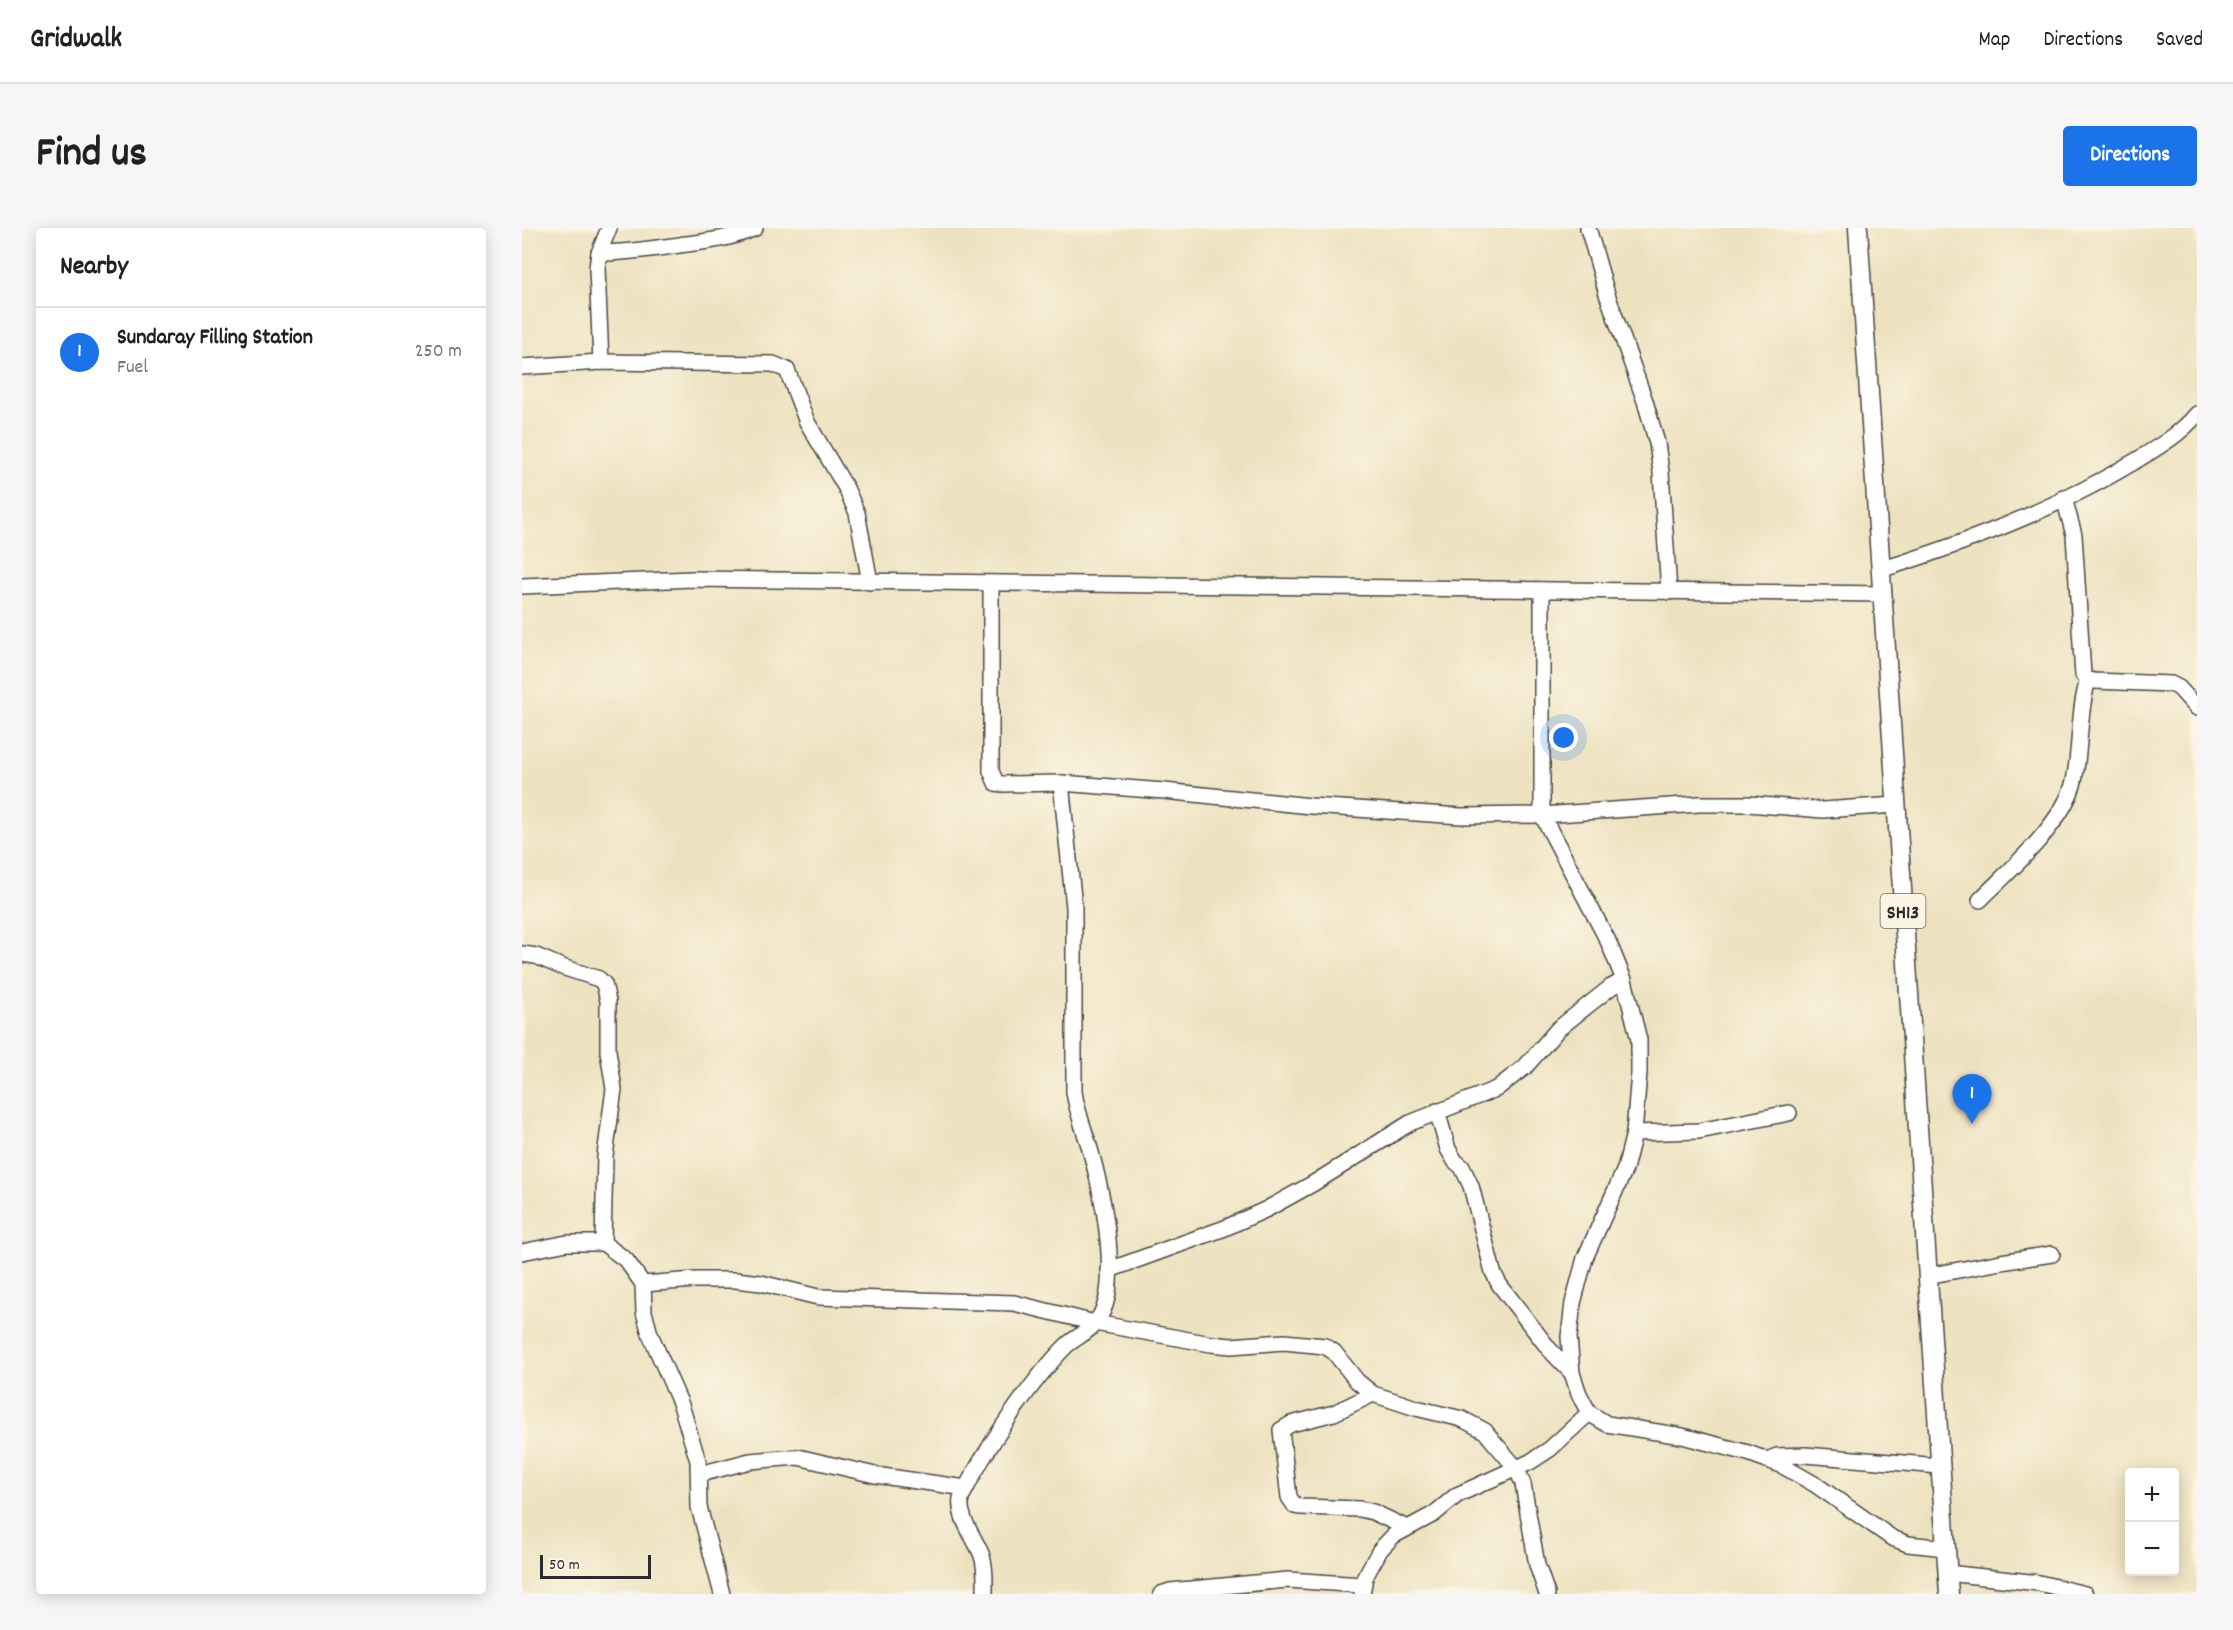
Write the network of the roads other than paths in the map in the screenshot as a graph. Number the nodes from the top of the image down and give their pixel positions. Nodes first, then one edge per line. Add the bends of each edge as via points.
1 (609, 228) edge
2 (755, 228) edge
3 (1588, 228) edge
4 (1858, 228) edge
5 (599, 254) junction
6 (601, 362) junction
7 (522, 367) edge
8 (2197, 414) edge
9 (2064, 498) junction
10 (1881, 570) junction
11 (870, 582) junction
12 (991, 584) junction
13 (522, 586) edge
14 (1542, 590) junction
15 (1669, 592) junction
16 (1882, 594) junction
17 (2088, 680) junction
18 (2197, 708) edge
19 (1061, 783) junction
20 (1896, 805) junction
21 (1542, 815) junction
22 (1980, 900) dead end
23 (522, 954) edge
24 (1624, 980) junction
25 (1437, 1111) junction
26 (1789, 1113) dead end
27 (1634, 1133) junction
28 (603, 1243) junction
29 (522, 1252) edge
30 (2052, 1254) dead end
31 (1109, 1270) junction
32 (1928, 1276) junction
33 (643, 1284) junction
34 (1095, 1323) junction
35 (1572, 1373) junction
36 (1373, 1394) junction
37 (1589, 1413) junction
38 (1767, 1460) junction
39 (1940, 1466) junction
40 (1517, 1469) junction
41 (700, 1474) junction
42 (966, 1488) junction
43 (1407, 1528) junction
44 (1946, 1548) junction
45 (1947, 1573) junction
46 (1362, 1590) edge
47 (723, 1594) edge
48 (985, 1594) edge
49 (1161, 1594) edge
50 (1547, 1594) edge
51 (1949, 1594) edge
52 (2085, 1594) edge

1 - 5 street
2 - 5 street via 717,240
3 - 15 street via 1657,443
4 - 10 main road, SH13
5 - 6 street
6 - 7 street
6 - 11 street via 773,364 787,370 807,422 857,513
8 - 9 street via 2173,437
9 - 10 street via 1985,535
9 - 17 street via 2074,535 2082,666
10 - 16 main road, SH13
11 - 12 street
11 - 13 street via 692,579
12 - 14 street
12 - 19 street via 992,777 1002,784
14 - 15 street
14 - 21 street
15 - 16 street
16 - 20 main road, SH13
17 - 18 street via 2170,684
17 - 22 street via 2075,774 2065,802 2027,853
19 - 21 street via 1424,814
19 - 31 street via 1074,907 1074,1092 1102,1196
20 - 21 street via 1823,810 1699,804
20 - 32 main road, SH13
21 - 24 street via 1608,941
23 - 28 street via 599,979 606,992 614,1089 605,1155
24 - 25 street via 1558,1029 1509,1081
24 - 27 street via 1639,1040
25 - 31 street via 1394,1132 1268,1209
25 - 35 street via 1448,1149 1471,1186 1498,1284
26 - 27 street via 1699,1131
27 - 35 street via 1625,1169 1585,1258 1573,1303 1569,1337
28 - 29 street via 567,1243
28 - 33 street via 626,1260
30 - 32 street
31 - 34 street via 1107,1297
32 - 39 main road, SH13
33 - 34 street via 736,1280 818,1297 1014,1303
33 - 41 street via 650,1334 681,1406
34 - 36 street via 1211,1344 1284,1342 1324,1346
34 - 42 street via 1068,1345 1036,1382
35 - 37 street
36 - 40 street via 1475,1425 1485,1431
36 - 43 street via 1334,1413 1281,1430 1289,1497 1296,1506 1360,1509
37 - 38 street via 1607,1424 1682,1436
37 - 40 street via 1550,1449
38 - 39 street via 1805,1455
38 - 44 street via 1816,1485 1892,1538
39 - 44 main road, SH13
40 - 43 street via 1458,1495
40 - 50 street
41 - 42 street via 750,1461 798,1457 874,1475
41 - 47 street via 699,1507
42 - 48 street via 960,1507 982,1558
43 - 46 street via 1380,1550
44 - 45 main road, SH13
45 - 51 main road, SH13
45 - 52 street via 2038,1583
46 - 49 street via 1288,1580

